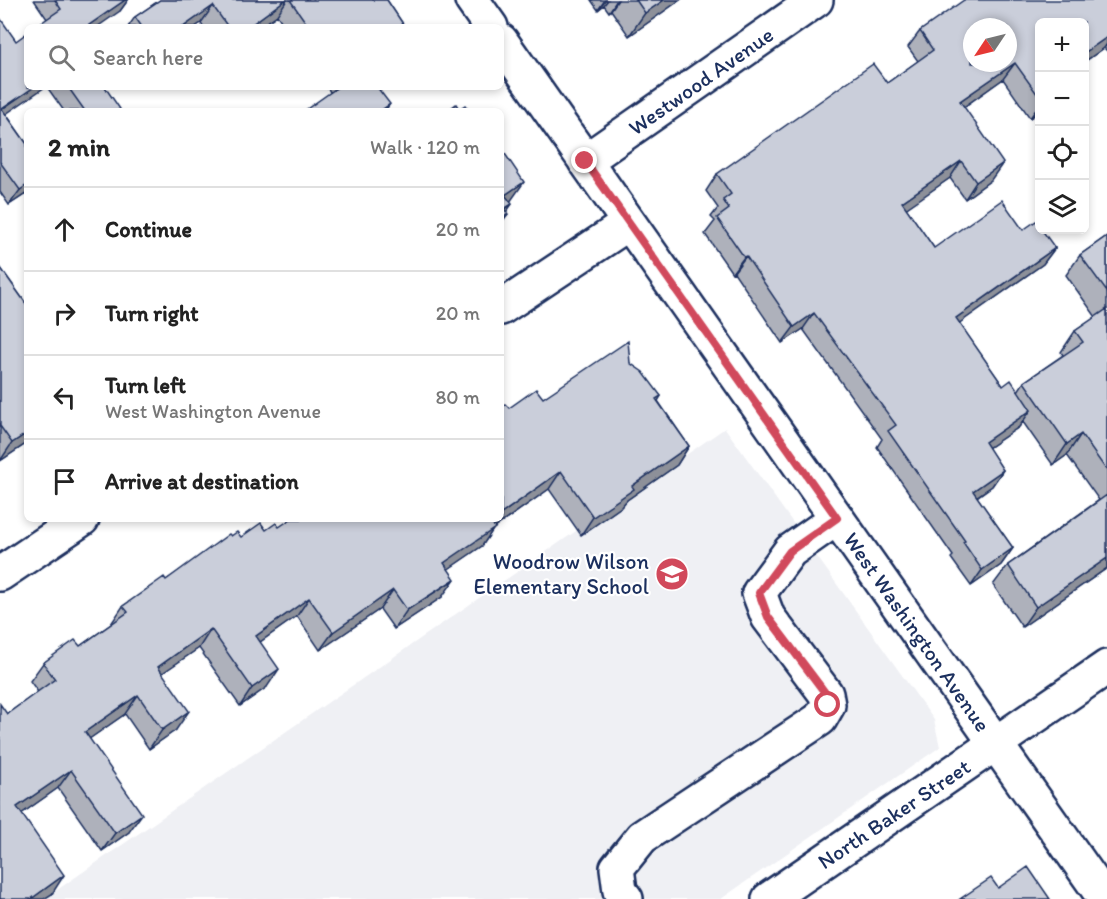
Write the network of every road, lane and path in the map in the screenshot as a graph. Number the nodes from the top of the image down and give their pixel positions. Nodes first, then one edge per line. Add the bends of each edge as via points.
1 (472, 0) edge
2 (816, 0) edge
3 (489, 24) edge
4 (504, 45) edge
5 (585, 161) junction
6 (629, 223) junction
7 (504, 306) edge
8 (837, 518) junction
9 (78, 522) edge
10 (0, 574) edge
11 (1107, 668) edge
12 (996, 744) junction
13 (626, 899) edge
14 (769, 899) edge
15 (1105, 899) edge

1 - 3 street
2 - 5 street, Westwood Avenue
4 - 5 street, West Washington Avenue
5 - 6 street, West Washington Avenue
6 - 7 street
6 - 8 street, West Washington Avenue
8 - 12 street, West Washington Avenue
8 - 13 street via 790,551 759,593 768,617 826,694 828,705 820,719 642,837 616,868 620,891
9 - 10 street
11 - 12 street, North Baker Street
12 - 14 street, North Baker Street
12 - 15 street, West Washington Avenue

